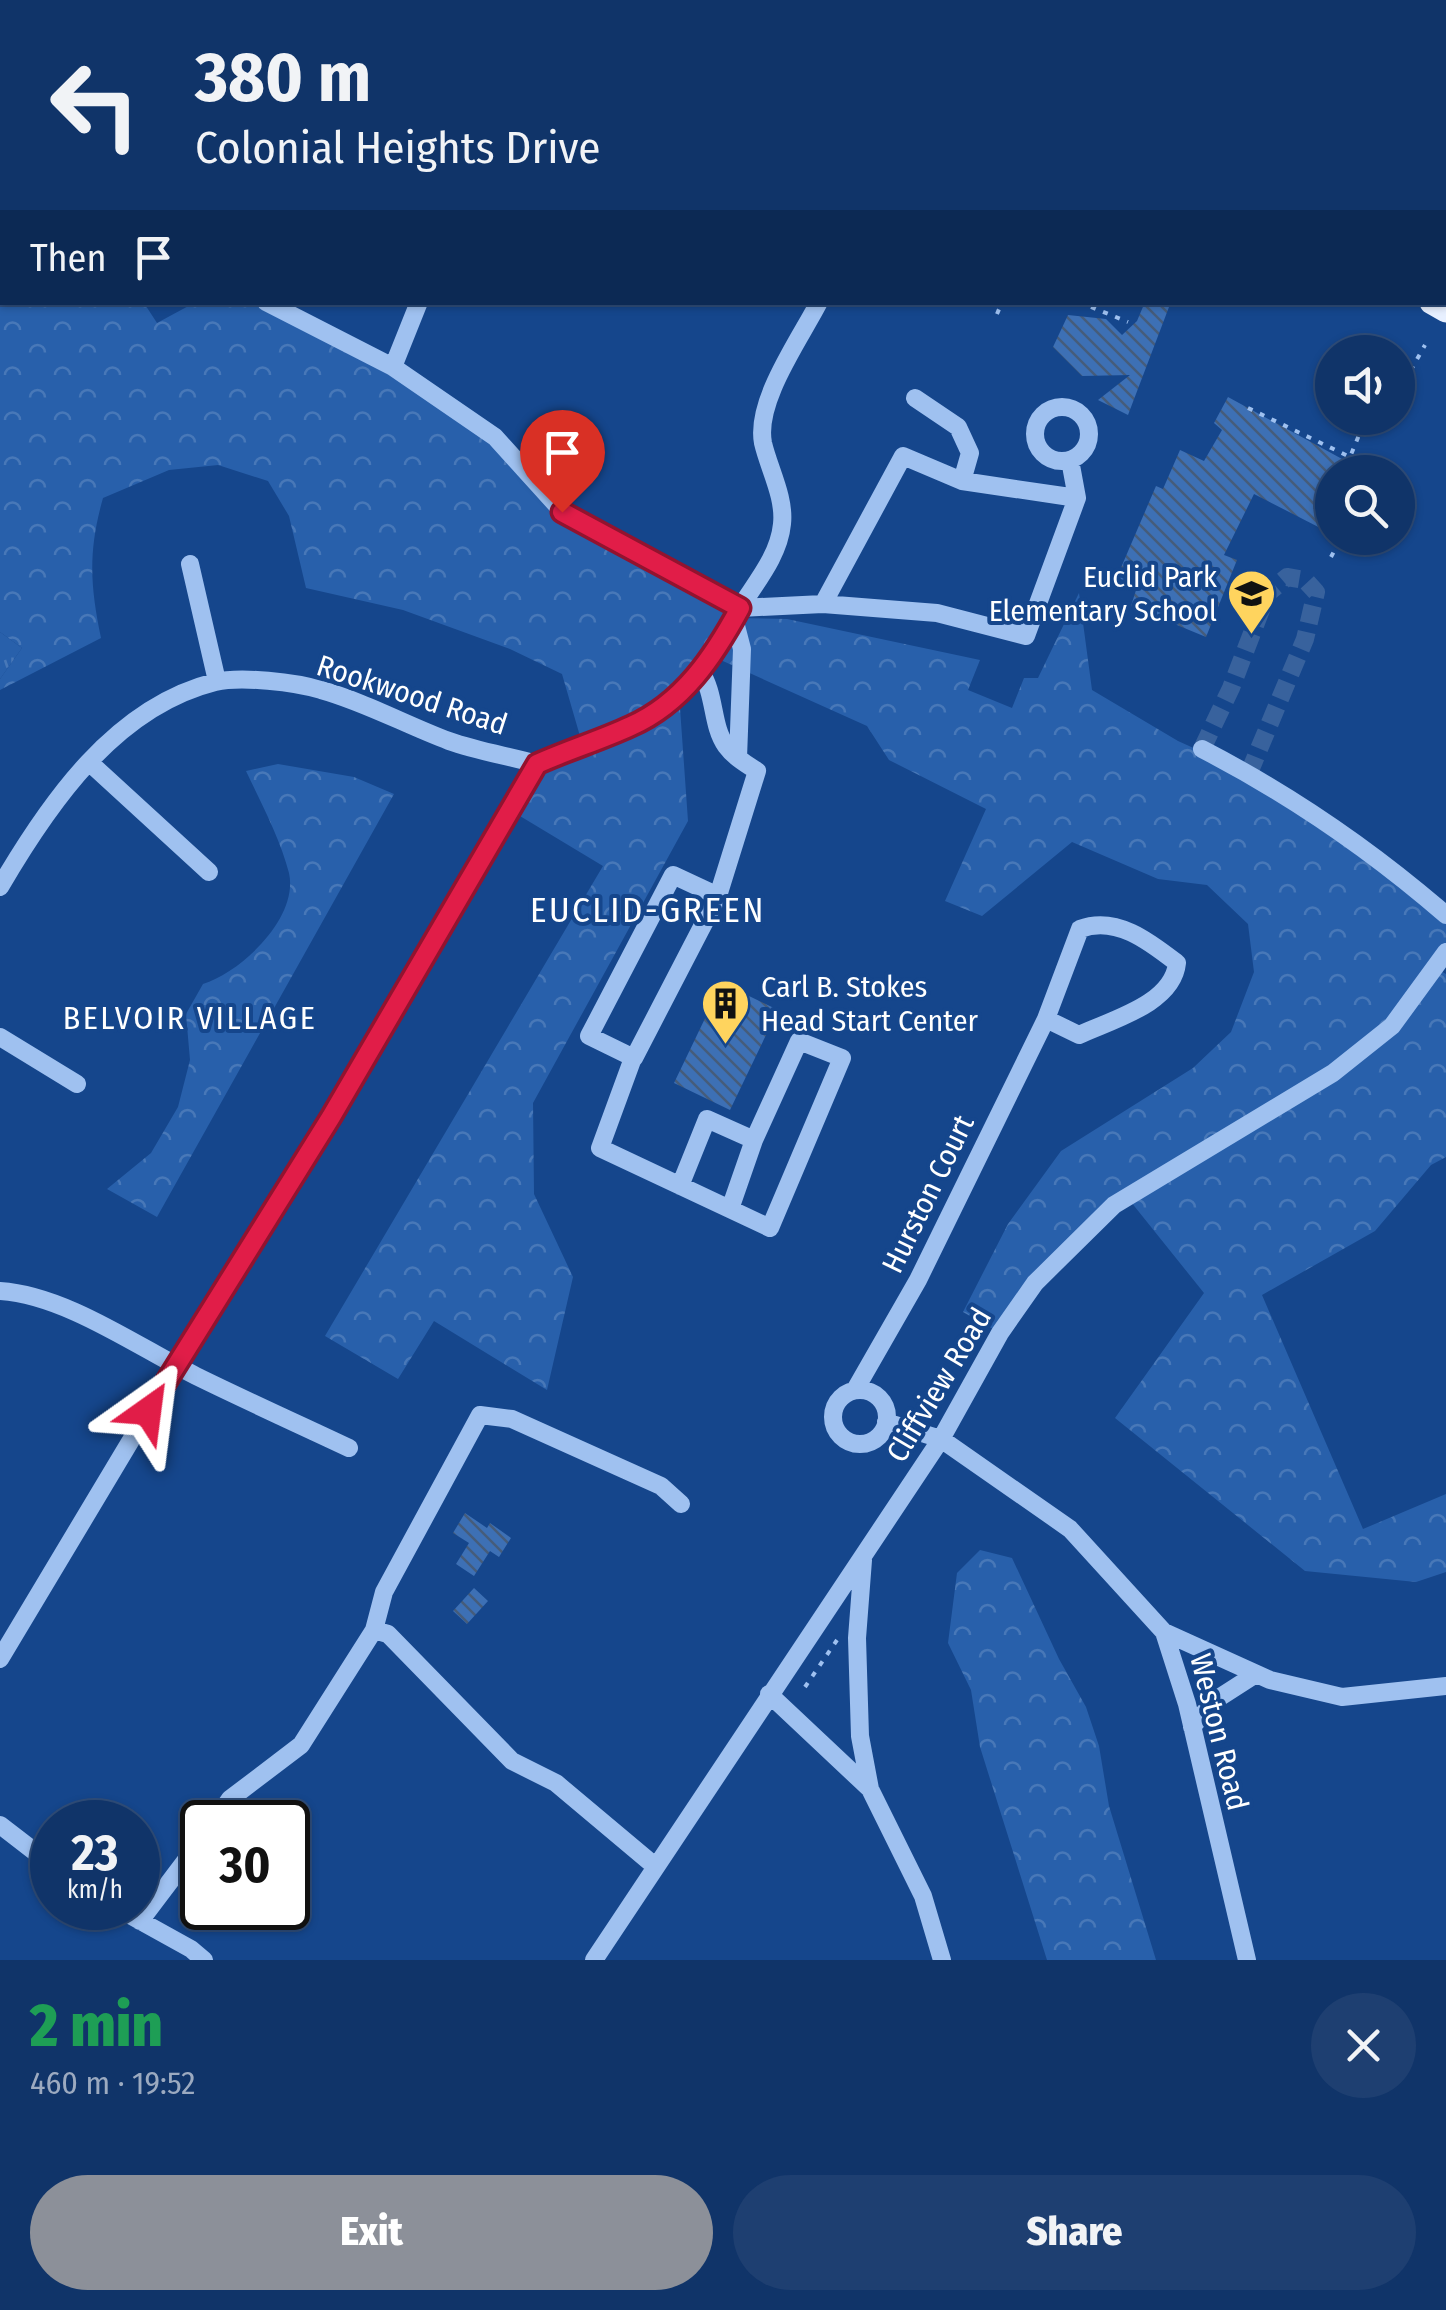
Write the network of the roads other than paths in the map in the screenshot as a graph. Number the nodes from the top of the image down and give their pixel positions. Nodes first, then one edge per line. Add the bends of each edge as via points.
1 (272, 305) edge
2 (418, 305) edge
3 (817, 305) edge
4 (393, 367) junction
5 (915, 398) dead end
6 (1070, 460) dead end
7 (962, 481) junction
8 (1077, 498) junction
9 (190, 564) dead end
10 (823, 604) junction
11 (737, 613) junction
12 (700, 671) junction
13 (217, 681) junction
14 (740, 684) junction
15 (715, 708) junction
16 (1202, 749) dead end
17 (738, 758) junction
18 (89, 762) junction
19 (537, 764) junction
20 (210, 872) dead end
21 (0, 887) edge
22 (718, 896) junction
23 (1446, 915) edge
24 (1446, 952) edge
25 (1046, 1020) junction
26 (0, 1037) edge
27 (633, 1058) junction
28 (77, 1084) dead end
29 (754, 1140) junction
30 (680, 1186) junction
31 (730, 1209) junction
32 (0, 1292) edge
33 (176, 1365) junction
34 (855, 1390) junction
35 (886, 1422) junction
36 (941, 1440) junction
37 (349, 1448) dead end
38 (682, 1504) dead end
39 (863, 1559) junction
40 (374, 1630) junction
41 (1164, 1632) junction
42 (0, 1659) edge
43 (1256, 1674) junction
44 (1446, 1686) edge
45 (769, 1694) junction
46 (1192, 1726) junction
47 (870, 1789) junction
48 (229, 1800) edge
49 (0, 1826) edge
50 (30, 1848) edge
51 (656, 1867) junction
52 (180, 1868) edge
53 (160, 1895) edge
54 (157, 1930) edge
55 (204, 1960) edge
56 (594, 1960) edge
57 (942, 1960) edge
58 (1247, 1960) edge

1 - 4 street
2 - 4 street
3 - 11 street via 766,403 762,439 782,524 767,568
4 - 11 street via 495,437 562,512
5 - 7 street via 958,427 970,453
6 - 8 street
7 - 8 street
7 - 10 street via 903,456
8 - 10 street via 1026,636 937,614
9 - 13 street
10 - 11 street
11 - 12 street
11 - 14 street
12 - 15 street
12 - 19 street via 633,726
13 - 18 street, Rookwood Road via 128,724
13 - 19 street, Rookwood Road via 320,689 451,742
14 - 15 street
14 - 17 street
15 - 17 street via 724,744
16 - 23 street via 1342,832
17 - 22 street via 757,771
18 - 20 street
18 - 21 street, Rookwood Road via 30,834
19 - 33 street via 331,1117
22 - 27 street
22 - 27 street via 673,875 589,1036
24 - 36 street, Cliffview Road via 1392,1026 1332,1072 1114,1204 1035,1283
25 - 25 street, Hurston Court via 1079,1035 1162,994 1177,963 1136,934 1092,925 1080,929
25 - 34 street, Hurston Court via 918,1280
26 - 28 street
27 - 30 street via 600,1148
29 - 30 street via 707,1119
29 - 31 street
29 - 31 street via 799,1041 842,1058 770,1228
30 - 31 street
32 - 33 street via 18,1292 76,1314
33 - 37 street
33 - 42 street
34 - 35 street via 879,1398
34 - 35 street, Hurston Court via 835,1406 834,1424 844,1439 870,1442
35 - 36 street
36 - 39 street, Cliffview Road
36 - 41 street, Weston Road via 1070,1529
38 - 40 street via 661,1486 512,1419 480,1415 384,1592
39 - 45 street, Cliffview Road
39 - 47 street via 856,1638 860,1736
40 - 48 street via 301,1745
40 - 51 street via 388,1634 512,1760 556,1783
41 - 43 street
41 - 46 street, Weston Road
43 - 44 street via 1342,1697
43 - 46 street via 1214,1701
45 - 47 street
45 - 51 street, Cliffview Road
46 - 58 street, Weston Road
47 - 57 street via 922,1896
49 - 50 street
51 - 56 street, Cliffview Road
52 - 53 street
54 - 55 street

